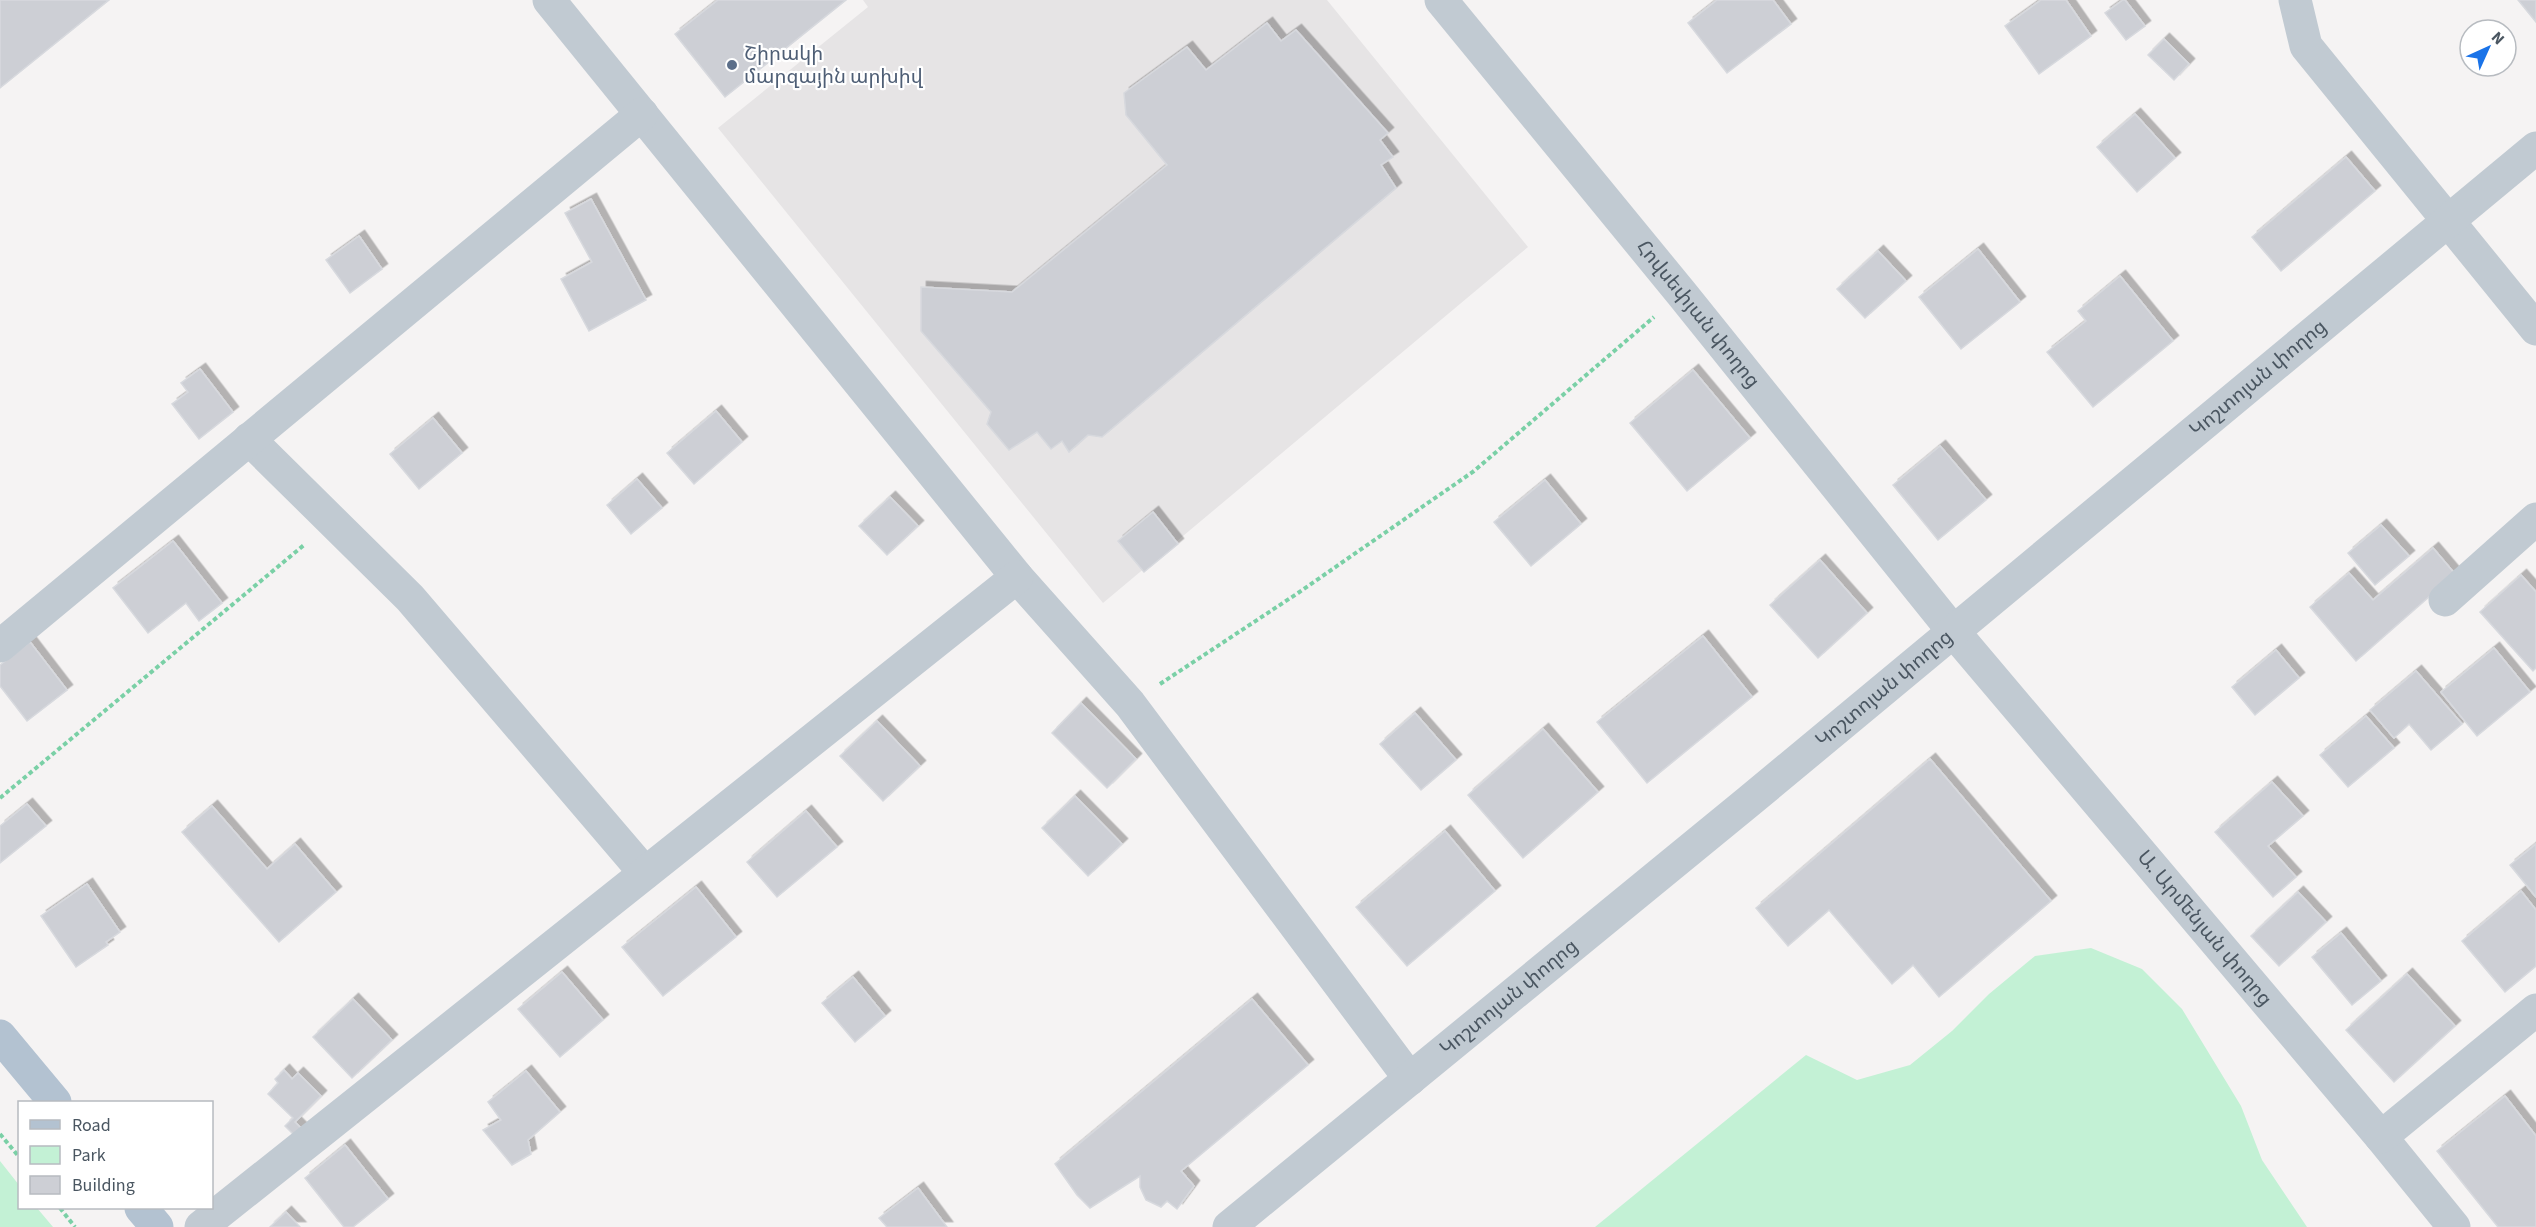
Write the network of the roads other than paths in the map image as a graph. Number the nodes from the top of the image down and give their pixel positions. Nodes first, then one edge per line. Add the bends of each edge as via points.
1 (549, 0) edge
2 (1441, 0) edge
3 (2295, 0) edge
4 (642, 114) junction
5 (2536, 148) edge
6 (2450, 221) junction
7 (2536, 329) edge
8 (249, 439) junction
9 (2536, 519) edge
10 (1017, 577) junction
11 (2445, 600) dead end
12 (1953, 631) junction
13 (0, 646) edge
14 (645, 873) junction
15 (2536, 1010) edge
16 (0, 1036) edge
17 (1410, 1079) junction
18 (54, 1101) edge
19 (2381, 1137) junction
20 (142, 1209) edge
21 (157, 1227) edge
22 (201, 1227) edge
23 (1229, 1227) edge
24 (2454, 1227) edge

1 - 4 street
2 - 12 street, Հովսեփյան փողոց
3 - 6 street via 2306,46
4 - 8 street
4 - 10 street
5 - 6 street, Կոշտոյան փողոց
6 - 7 street
6 - 12 street, Կոշտոյան փողոց
8 - 13 street
8 - 14 street via 410,598
9 - 11 street
10 - 14 street
10 - 17 street via 1130,704
12 - 17 street, Կոշտոյան փողոց
12 - 19 street, Ա. Արմենյան փողոց
14 - 22 street
15 - 19 street
16 - 18 main road
17 - 23 street, Կոշտոյան փողոց
19 - 24 street, Ա. Արմենյան փողոց
20 - 21 main road

